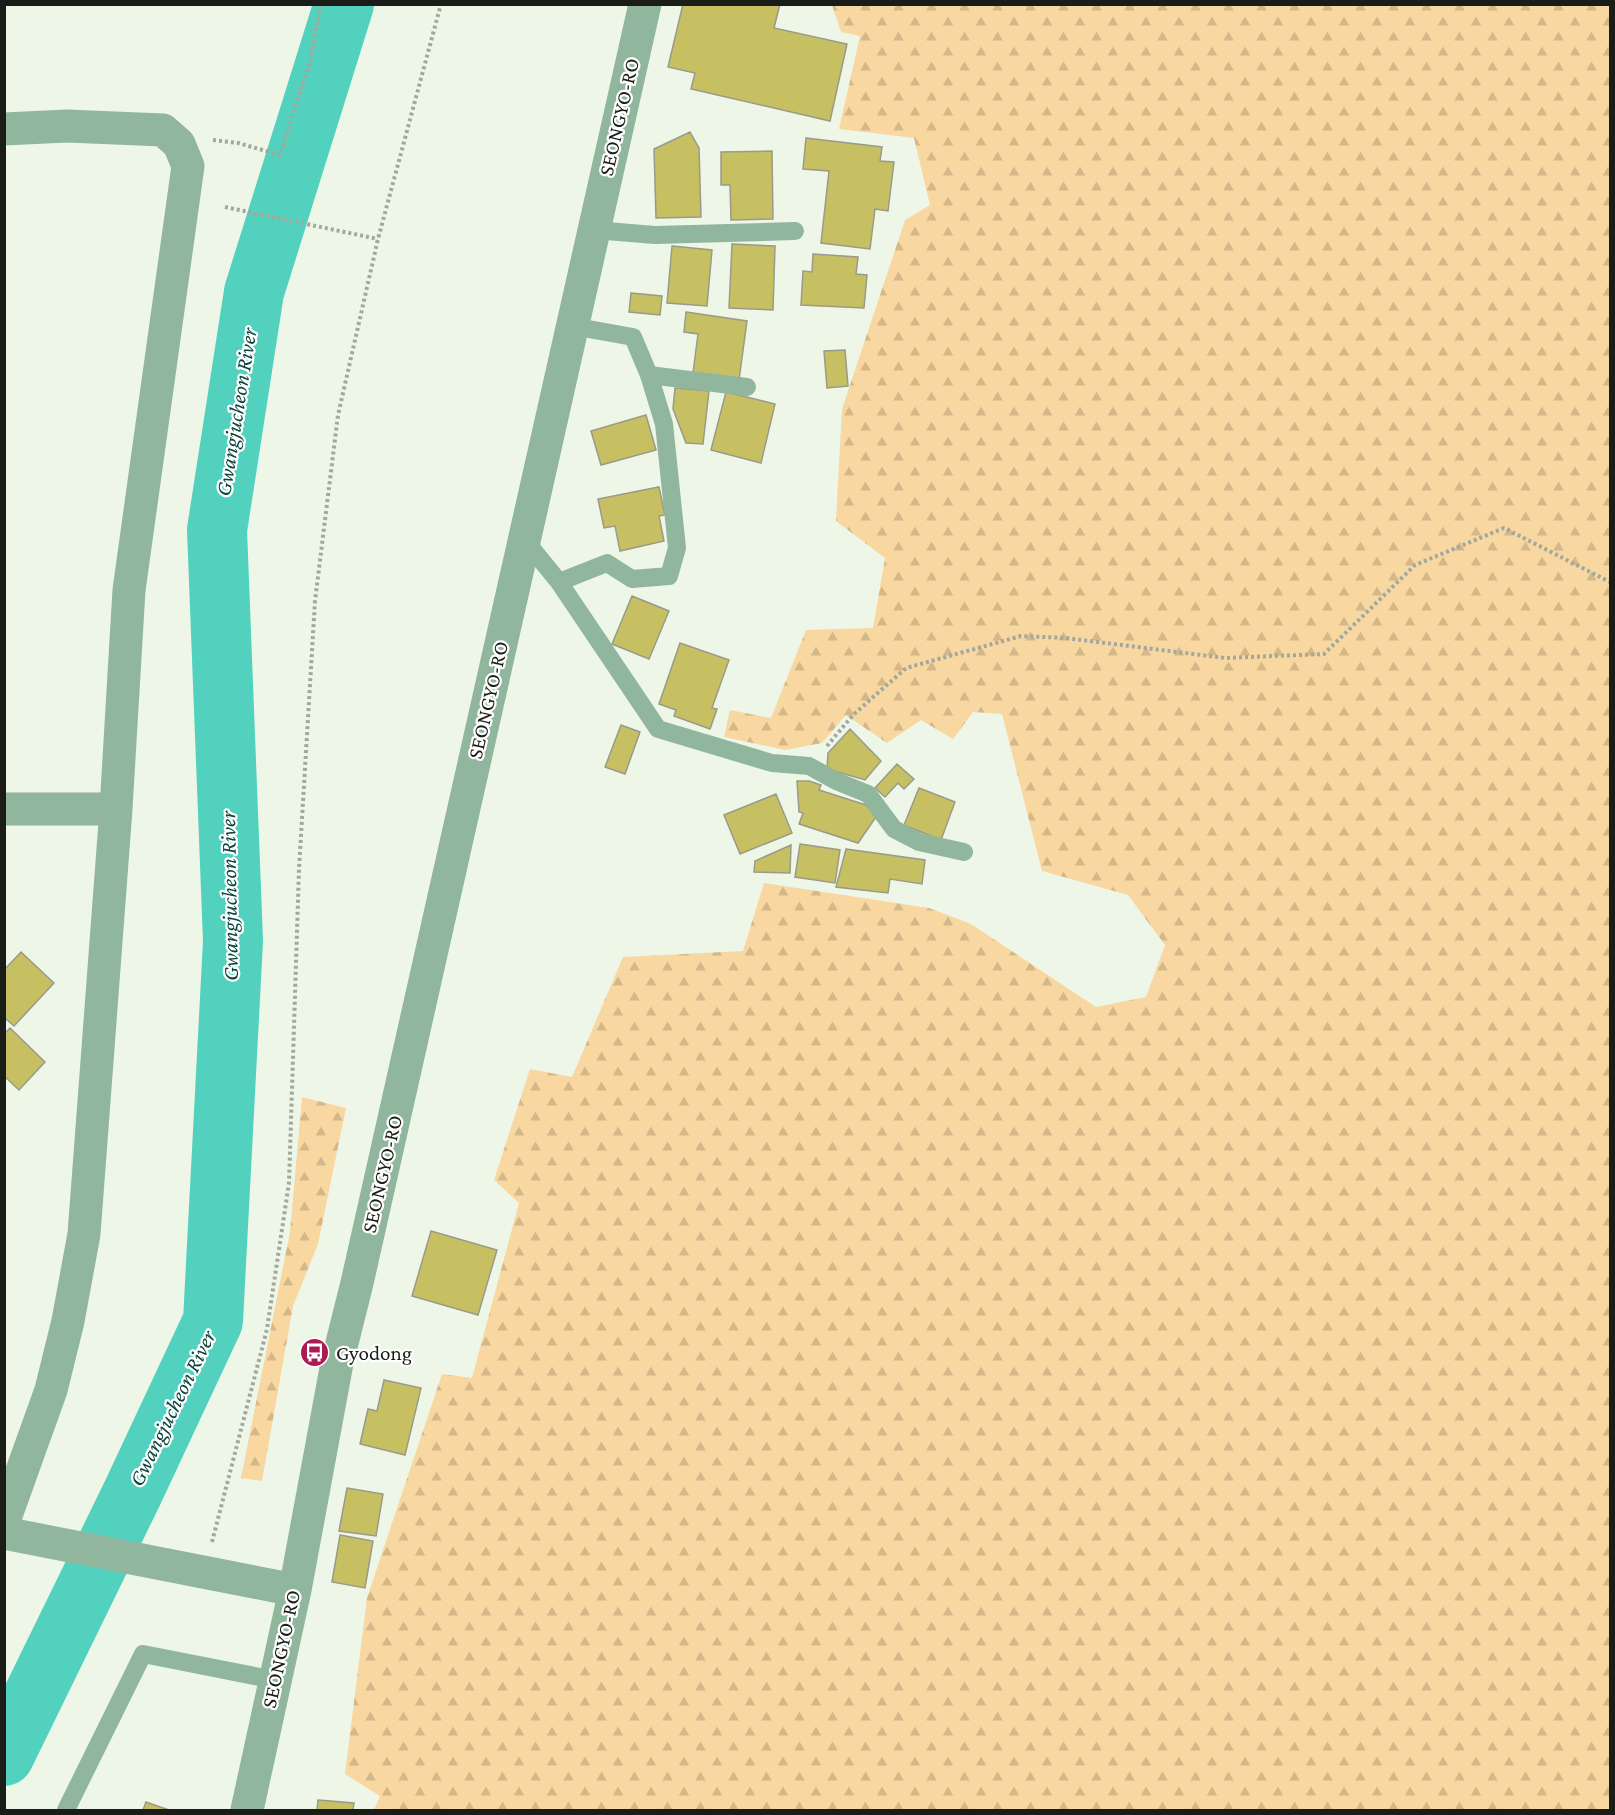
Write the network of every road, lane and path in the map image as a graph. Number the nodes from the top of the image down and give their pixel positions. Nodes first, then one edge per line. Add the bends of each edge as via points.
1 (321, 4) edge
2 (441, 4) edge
3 (645, 4) edge
4 (4, 129) edge
5 (213, 140) dead end
6 (225, 207) dead end
7 (594, 230) junction
8 (795, 231) dead end
9 (378, 239) junction
10 (572, 326) junction
11 (649, 375) junction
12 (747, 387) dead end
13 (524, 539) junction
14 (559, 582) junction
15 (1611, 582) edge
16 (808, 766) junction
17 (4, 809) edge
18 (116, 809) junction
19 (964, 852) dead end
20 (10, 1530) edge
21 (199, 1571) junction
22 (295, 1590) junction
23 (275, 1680) junction
24 (66, 1810) edge
25 (247, 1810) edge

1 - 5 path via 310,61 280,154
2 - 9 path
3 - 7 street, SEONGYO-RO
4 - 18 street via 67,126 163,130 179,144 188,166 129,590
6 - 9 path
7 - 8 lane via 656,235
7 - 10 street, SEONGYO-RO
9 - 21 path via 338,415 315,601 299,869 289,1183 267,1329
10 - 11 lane via 633,337
10 - 13 street, SEONGYO-RO
11 - 12 lane
11 - 14 lane via 664,424 670,480 676,548 669,576 632,579 607,562
13 - 14 lane
13 - 22 street, SEONGYO-RO via 337,1363
14 - 16 lane via 658,729 771,763
15 - 16 path via 1504,528 1415,565 1324,654 1225,658 1021,636 906,668 853,716
16 - 19 lane via 868,794 894,829 919,842
17 - 18 street
18 - 20 street via 84,1234 51,1390
20 - 21 street
21 - 22 street
22 - 23 street, SEONGYO-RO
23 - 24 lane via 143,1654
23 - 25 street, SEONGYO-RO

